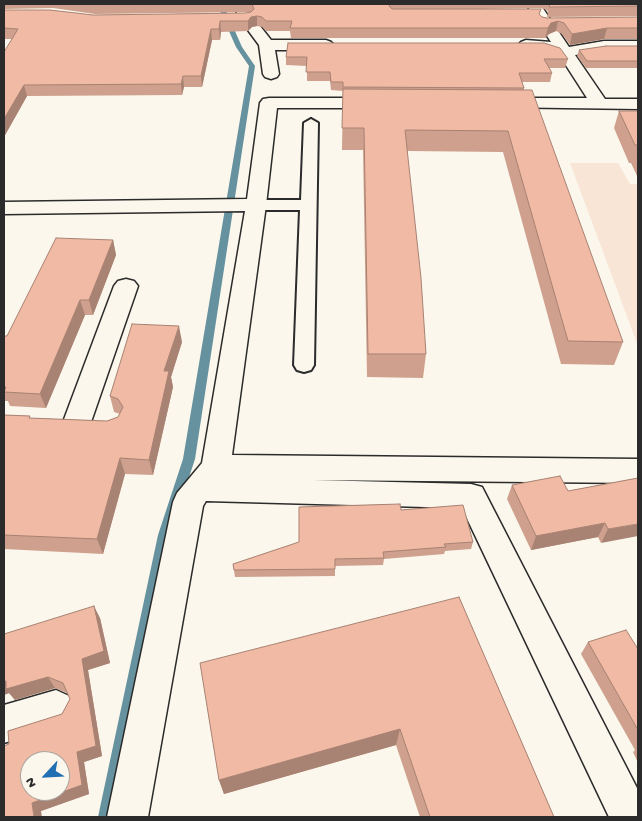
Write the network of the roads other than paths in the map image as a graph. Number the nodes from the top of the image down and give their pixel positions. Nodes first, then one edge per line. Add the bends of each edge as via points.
1 (521, 14) edge
2 (539, 14) edge
3 (240, 15) edge
4 (564, 22) edge
5 (267, 45) junction
6 (336, 45) edge
7 (514, 45) edge
8 (638, 46) edge
9 (564, 52) junction
10 (271, 74) dead end
11 (395, 103) edge
12 (483, 103) edge
13 (599, 103) junction
14 (638, 104) edge
15 (312, 123) dead end
16 (252, 205) junction
17 (309, 205) junction
18 (4, 208) edge
19 (126, 286) dead end
20 (304, 365) dead end
21 (50, 421) edge
22 (638, 471) edge
23 (207, 478) junction
24 (464, 482) junction
25 (56, 710) dead end
26 (4, 724) edge
27 (127, 817) edge
28 (630, 817) edge

1 - 2 street
2 - 4 street
2 - 9 street
3 - 5 street
5 - 6 street
5 - 10 street
7 - 9 street via 544,44
8 - 9 street via 604,46
9 - 13 street
11 - 16 street via 269,103
12 - 13 street
13 - 14 street
15 - 17 lane
16 - 17 lane
16 - 18 street
16 - 23 street
17 - 20 lane
19 - 21 street via 90,423
22 - 24 street
23 - 24 street
23 - 27 street via 188,502
24 - 28 street
25 - 26 street

